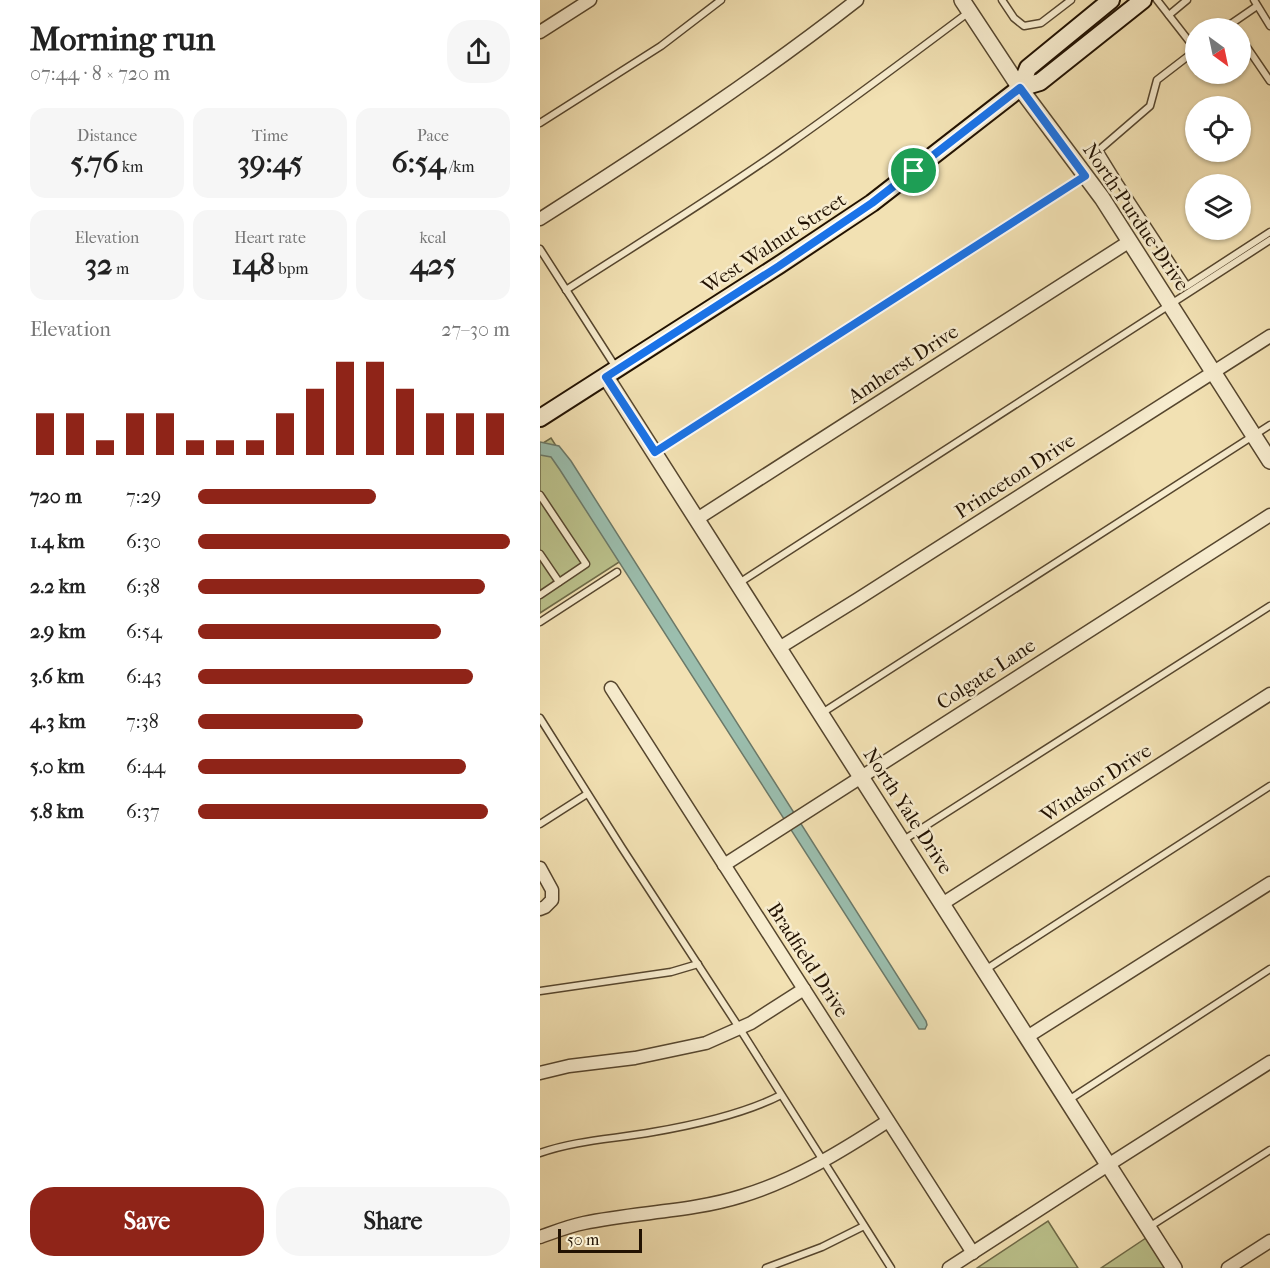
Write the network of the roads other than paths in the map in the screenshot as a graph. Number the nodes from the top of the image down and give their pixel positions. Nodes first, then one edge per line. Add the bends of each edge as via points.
1 (590, 0) edge
2 (721, 0) edge
3 (857, 0) edge
4 (1002, 0) edge
5 (1071, 0) edge
6 (1112, 0) edge
7 (1143, 0) edge
8 (1157, 0) edge
9 (1187, 0) edge
10 (1255, 3) edge
11 (966, 6) edge
12 (1169, 15) junction
13 (1239, 18) edge
14 (1270, 26) edge
15 (540, 32) edge
16 (1251, 53) edge
17 (1270, 81) edge
18 (1020, 88) junction
19 (540, 123) edge
20 (1085, 176) junction
21 (540, 219) edge
22 (1270, 232) edge
23 (1270, 240) edge
24 (1130, 241) junction
25 (540, 249) edge
26 (567, 290) junction
27 (1170, 305) junction
28 (1270, 336) edge
29 (1213, 372) junction
30 (612, 373) junction
31 (542, 411) edge
32 (1270, 425) edge
33 (1254, 436) junction
34 (655, 452) junction
35 (1270, 461) edge
36 (540, 495) edge
37 (1270, 515) edge
38 (697, 519) junction
39 (540, 554) edge
40 (616, 572) dead end
41 (559, 582) junction
42 (738, 583) junction
43 (540, 595) edge
44 (1270, 606) edge
45 (540, 621) edge
46 (779, 648) junction
47 (611, 687) dead end
48 (1270, 694) edge
49 (821, 714) junction
50 (540, 718) edge
51 (861, 777) junction
52 (1270, 786) edge
53 (587, 794) junction
54 (540, 824) edge
55 (902, 841) junction
56 (724, 865) junction
57 (540, 868) edge
58 (1270, 883) edge
59 (942, 904) junction
60 (540, 909) edge
61 (698, 964) junction
62 (1270, 969) edge
63 (985, 971) junction
64 (804, 989) junction
65 (540, 991) edge
66 (740, 1029) junction
67 (1027, 1037) junction
68 (1270, 1062) edge
69 (540, 1073) edge
70 (781, 1095) junction
71 (1067, 1101) junction
72 (888, 1121) junction
73 (1270, 1149) edge
74 (540, 1153) edge
75 (824, 1162) junction
76 (1108, 1165) junction
77 (864, 1226) junction
78 (1148, 1227) junction
79 (540, 1237) edge
80 (1270, 1241) edge
81 (973, 1253) junction
82 (766, 1268) edge
83 (891, 1268) edge
84 (949, 1268) edge
85 (1174, 1268) edge
86 (1228, 1268) edge

1 - 15 street
2 - 19 lane via 661,46
3 - 21 street via 650,148
4 - 5 lane via 1024,26 1041,23
6 - 18 main road, West Walnut Street via 1028,68
7 - 18 main road, West Walnut Street via 1040,82
8 - 12 lane
9 - 12 lane
10 - 13 lane
10 - 14 lane
11 - 18 street, North Purdue Drive
11 - 26 lane via 836,112
12 - 22 lane via 1196,50 1157,80 1150,106 1099,150 1188,286
16 - 17 lane
18 - 20 street, North Purdue Drive
18 - 30 main road, West Walnut Street via 872,203
20 - 24 street, North Purdue Drive
20 - 34 lane
23 - 27 lane
24 - 27 street, North Purdue Drive
24 - 38 street, Amherst Drive
25 - 26 lane
26 - 30 lane
27 - 29 street, North Purdue Drive
27 - 42 lane
28 - 29 street, Princeton Drive
29 - 33 street, North Purdue Drive
29 - 46 street, Princeton Drive
30 - 31 main road, West Walnut Street
30 - 34 street, North Yale Drive
32 - 33 lane
33 - 35 street, North Purdue Drive
33 - 49 lane
34 - 38 street, North Yale Drive
36 - 41 lane via 586,564
37 - 51 street, Colgate Lane
38 - 42 street, North Yale Drive
39 - 41 lane
40 - 45 lane
41 - 43 lane
42 - 46 street, North Yale Drive
44 - 55 lane
46 - 49 street, North Yale Drive
47 - 56 street, Bradfield Drive
48 - 59 street, Windsor Drive
49 - 51 street, North Yale Drive
50 - 53 lane
51 - 55 street, North Yale Drive
51 - 56 street, Colgate Lane
52 - 63 lane
53 - 54 lane
53 - 61 lane
55 - 59 street, North Yale Drive
56 - 64 street, Bradfield Drive
57 - 60 street via 552,890 552,900
58 - 67 street
59 - 63 street, North Yale Drive
61 - 65 lane via 671,972
61 - 66 lane
62 - 71 lane
63 - 67 street, North Yale Drive
64 - 66 street
64 - 72 street, Bradfield Drive
66 - 69 street via 706,1043
66 - 70 lane
67 - 71 street, North Yale Drive
68 - 76 street
70 - 74 lane via 708,1120
70 - 75 lane
71 - 76 street, North Yale Drive
72 - 75 street
72 - 81 street, Bradfield Drive
73 - 78 lane
75 - 77 lane
75 - 79 street via 741,1196 695,1207 586,1222
76 - 78 street, North Yale Drive
76 - 81 street
77 - 82 lane via 795,1259
77 - 83 lane
78 - 85 street, North Yale Drive
80 - 86 street
81 - 84 street

